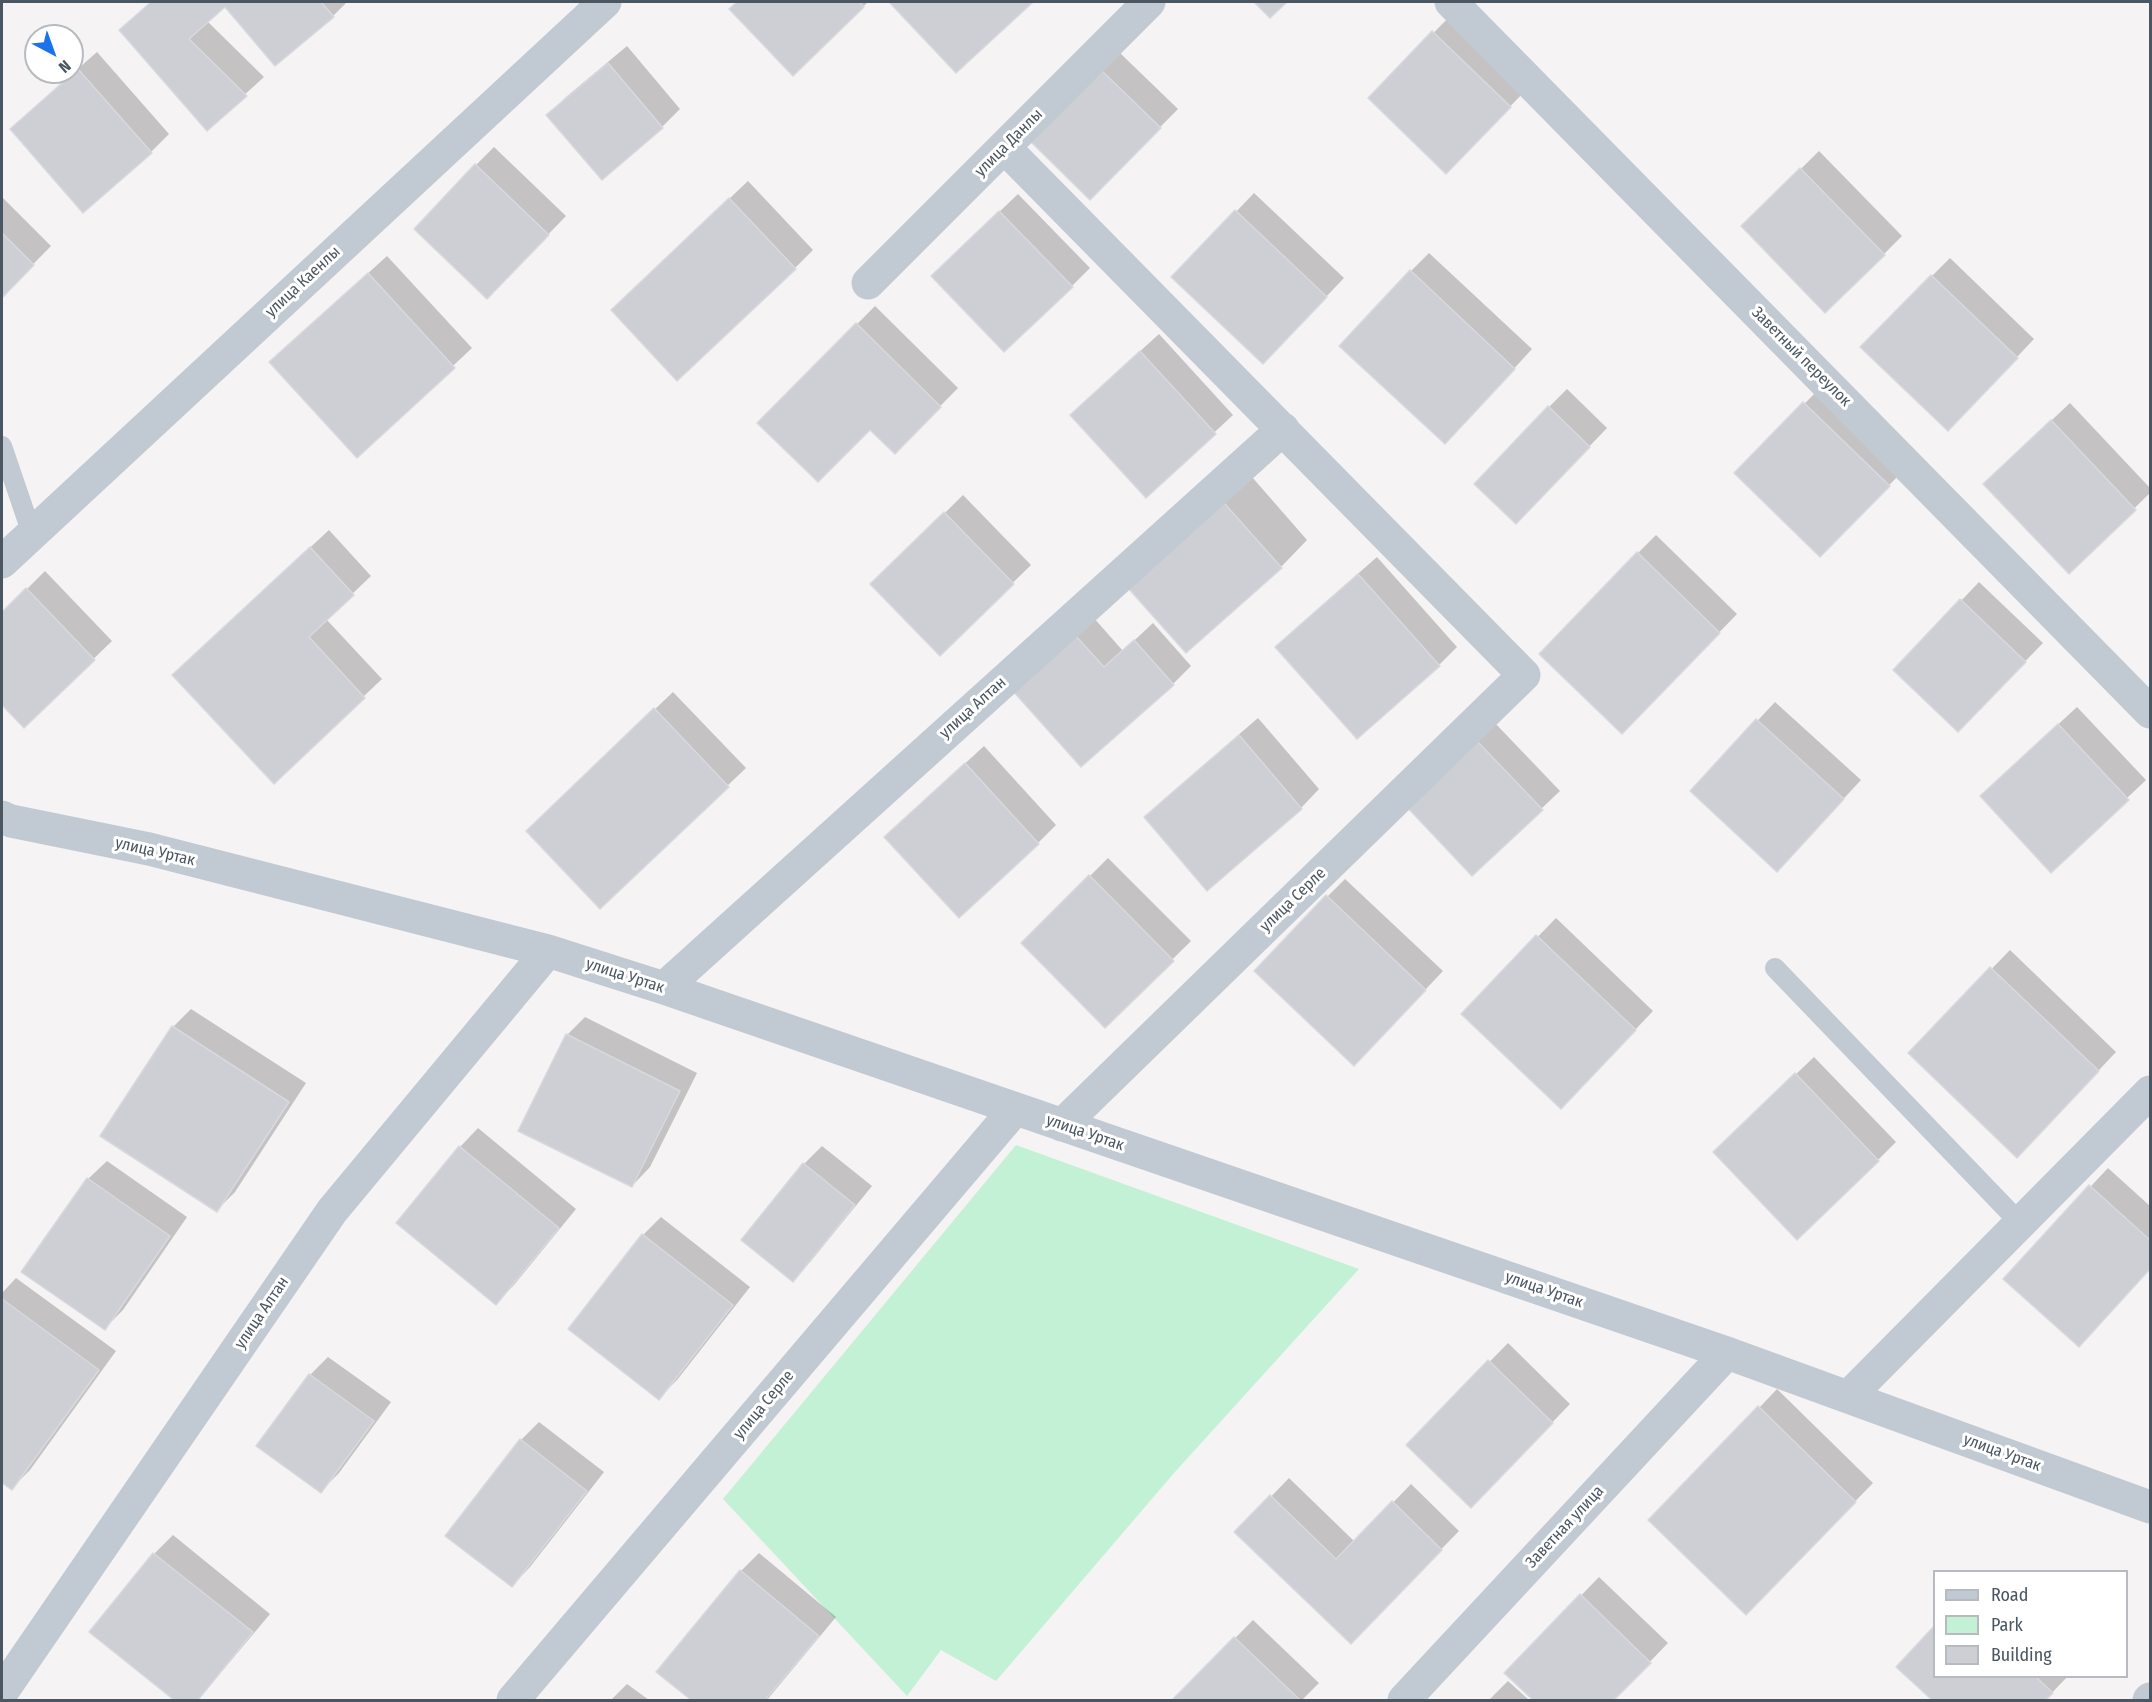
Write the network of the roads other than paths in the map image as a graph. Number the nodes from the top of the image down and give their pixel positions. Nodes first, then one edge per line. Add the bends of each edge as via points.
1 (605, 2) edge
2 (1149, 2) edge
3 (1451, 2) edge
4 (1005, 148) junction
5 (868, 283) dead end
6 (1283, 429) junction
7 (2, 446) edge
8 (32, 534) junction
9 (2, 562) edge
10 (2151, 712) edge
11 (2, 817) edge
12 (548, 951) junction
13 (1775, 968) dead end
14 (663, 988) junction
15 (2151, 1092) edge
16 (1015, 1109) junction
17 (1062, 1125) junction
18 (2021, 1224) junction
19 (1727, 1353) junction
20 (1848, 1397) junction
21 (2151, 1507) edge
22 (2, 1692) edge
23 (513, 1701) edge
24 (1404, 1701) edge

1 - 8 street, улица Каенлы
2 - 4 street, улица Данлы
3 - 10 street, Заветный переулок
4 - 5 street, улица Данлы
4 - 6 street
6 - 14 street, улица Алтан
6 - 17 street, улица Серле via 1524,675
7 - 8 lane
8 - 9 street, улица Каенлы
11 - 12 street, улица Уртак via 149,849
12 - 14 street, улица Уртак
12 - 22 street, улица Алтан via 332,1211
13 - 18 lane
14 - 16 street, улица Уртак
15 - 18 street
16 - 17 street, улица Уртак
16 - 23 street, улица Серле
17 - 19 street, улица Уртак
18 - 20 street
19 - 20 street, улица Уртак
19 - 24 street, Заветная улица
20 - 21 street, улица Уртак

